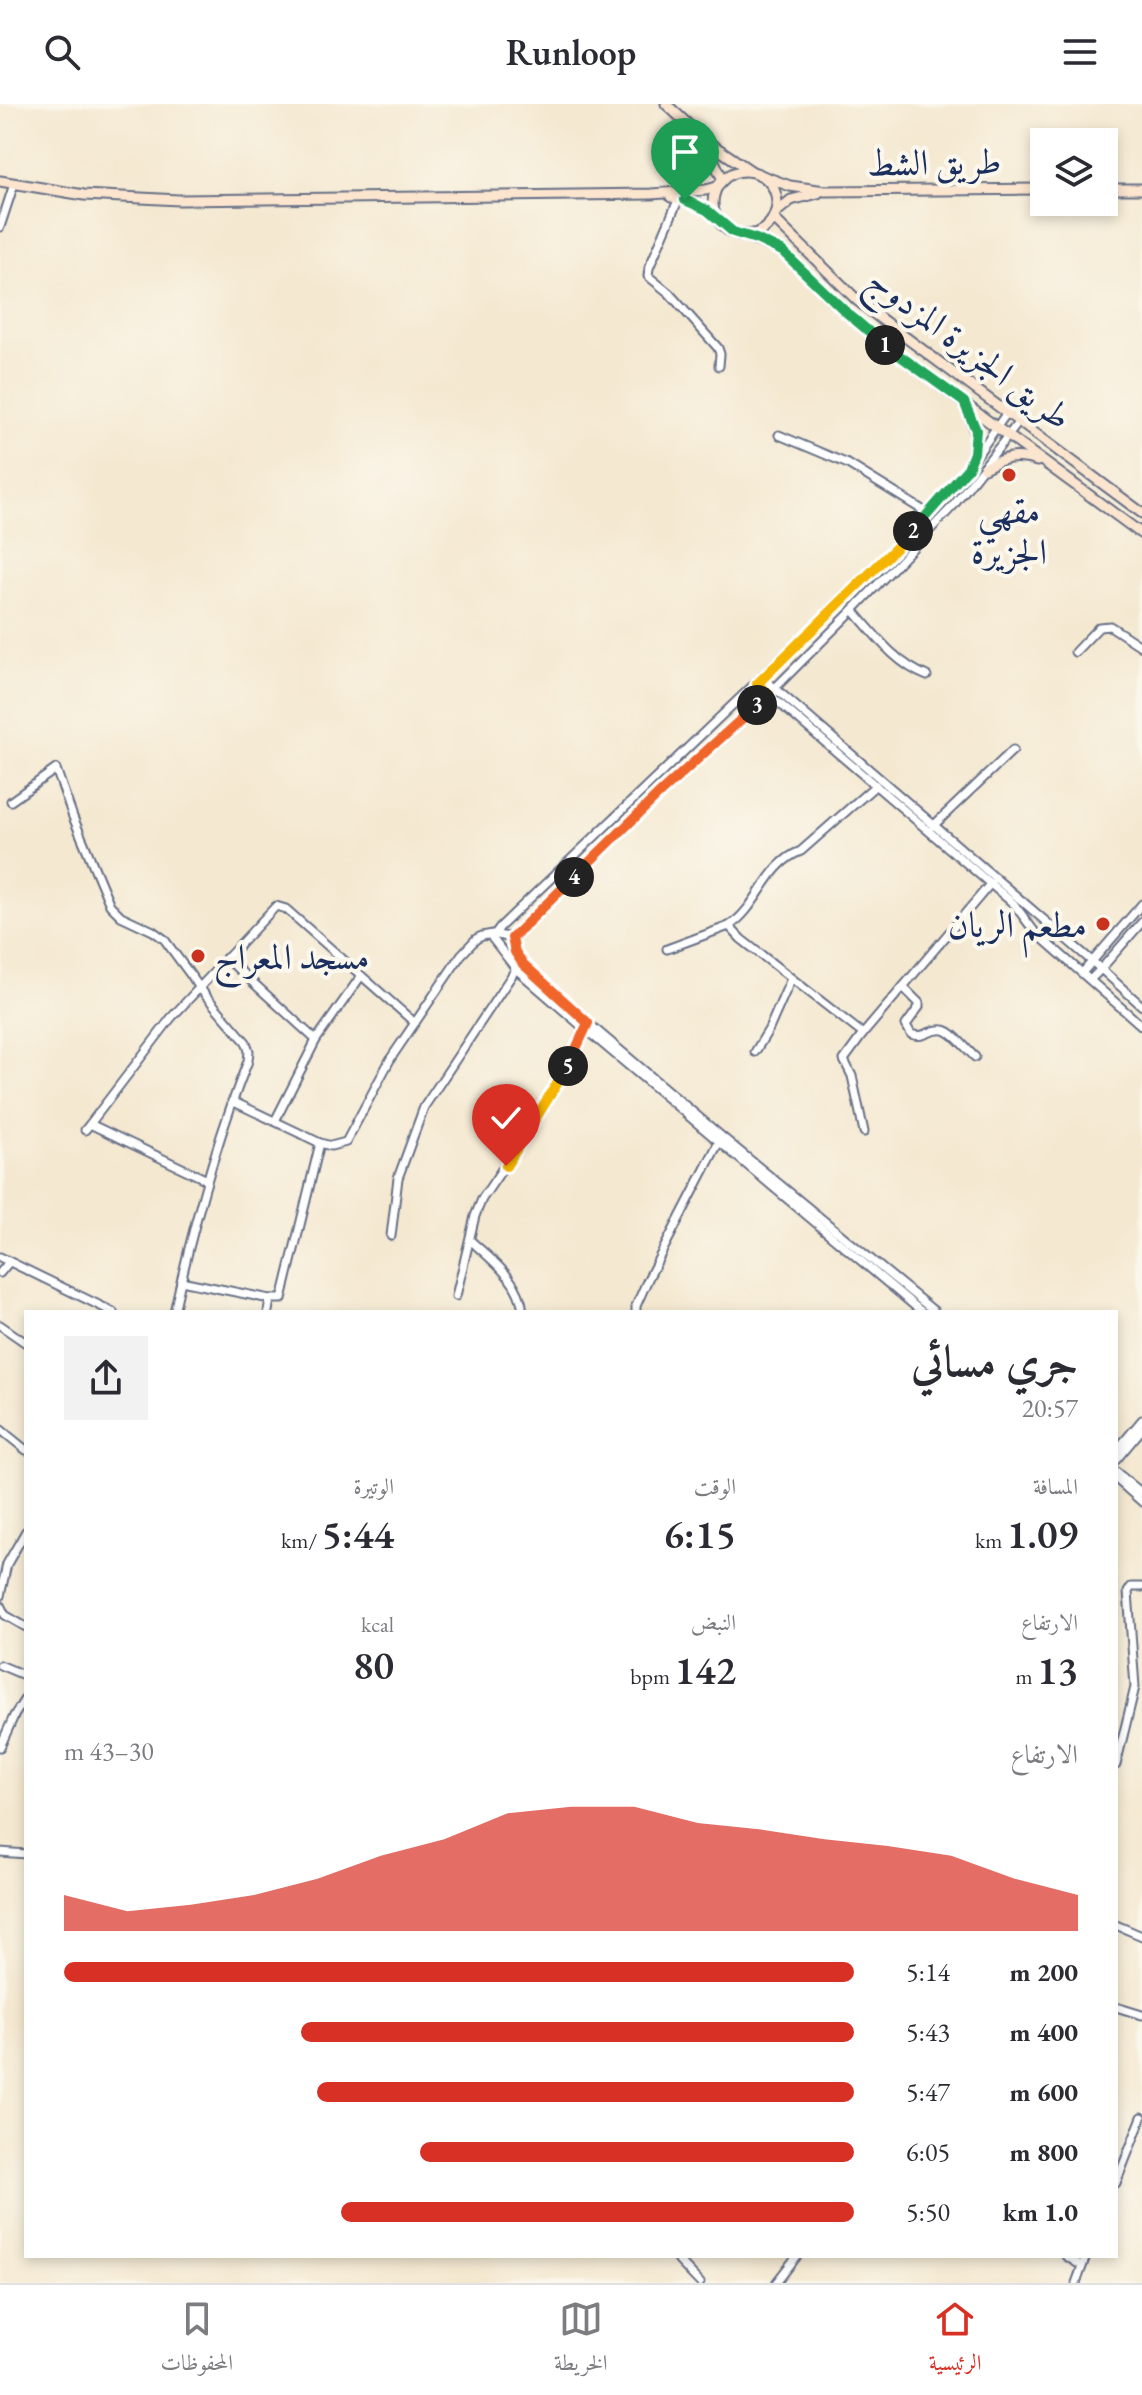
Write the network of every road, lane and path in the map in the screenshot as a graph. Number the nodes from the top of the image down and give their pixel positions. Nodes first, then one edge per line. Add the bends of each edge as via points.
1 (666, 104) edge
2 (691, 128) junction
3 (756, 174) junction
4 (0, 181) edge
5 (14, 184) junction
6 (720, 184) junction
7 (1030, 189) edge
8 (1118, 189) edge
9 (1142, 189) edge
10 (825, 191) junction
11 (651, 194) junction
12 (679, 198) junction
13 (774, 215) junction
14 (716, 217) junction
15 (0, 227) edge
16 (740, 234) junction
17 (719, 366) dead end
18 (964, 402) junction
19 (1006, 414) junction
20 (1018, 423) junction
21 (997, 427) junction
22 (779, 435) dead end
23 (1008, 435) junction
24 (1042, 462) junction
25 (968, 468) junction
26 (984, 468) junction
27 (1142, 513) edge
28 (929, 514) junction
29 (1142, 534) edge
30 (853, 610) junction
31 (1142, 647) edge
32 (1075, 652) dead end
33 (927, 676) dead end
34 (760, 681) junction
35 (772, 690) junction
36 (1013, 750) dead end
37 (876, 785) junction
38 (11, 801) dead end
39 (933, 826) junction
40 (993, 881) junction
41 (1142, 904) edge
42 (1142, 922) edge
43 (729, 926) junction
44 (493, 934) junction
45 (512, 938) junction
46 (667, 949) dead end
47 (226, 958) junction
48 (1092, 961) junction
49 (516, 969) junction
50 (1101, 969) junction
51 (1083, 972) junction
52 (361, 976) junction
53 (791, 979) junction
54 (1091, 979) junction
55 (903, 987) junction
56 (200, 988) junction
57 (1142, 1006) edge
58 (415, 1023) junction
59 (586, 1026) junction
60 (1142, 1026) edge
61 (863, 1034) junction
62 (316, 1040) junction
63 (755, 1052) dead end
64 (975, 1057) dead end
65 (232, 1101) junction
66 (275, 1121) junction
67 (864, 1132) dead end
68 (720, 1139) junction
69 (320, 1143) junction
70 (207, 1180) junction
71 (391, 1236) dead end
72 (470, 1240) junction
73 (0, 1257) edge
74 (9, 1262) junction
75 (0, 1273) edge
76 (181, 1281) junction
77 (456, 1296) dead end
78 (270, 1299) junction
79 (109, 1310) edge
80 (174, 1310) edge
81 (268, 1310) edge
82 (523, 1310) edge
83 (636, 1310) edge
84 (920, 1310) edge
85 (933, 1310) edge
86 (0, 1325) edge
87 (24, 1342) edge
88 (1142, 1420) edge
89 (0, 1429) edge
90 (1142, 1429) edge
91 (24, 1448) edge
92 (1118, 1449) edge
93 (1118, 1458) edge
94 (1118, 1474) edge
95 (1118, 1481) edge
96 (1142, 1493) edge
97 (1142, 1502) edge
98 (24, 1534) edge
99 (2, 1572) edge
100 (1142, 1587) edge
101 (0, 1596) edge
102 (0, 1605) edge
103 (24, 1626) edge
104 (0, 1665) edge
105 (24, 1675) edge
106 (24, 1700) edge
107 (0, 1747) edge
108 (1118, 1757) edge
109 (0, 1852) edge
110 (24, 1854) edge
111 (1118, 1926) edge
112 (1142, 1936) edge
113 (1118, 2008) edge
114 (1142, 2015) edge
115 (1142, 2117) edge
116 (1118, 2178) edge
117 (676, 2258) edge
118 (795, 2258) edge
119 (1069, 2258) edge
120 (1085, 2258) edge
121 (1082, 2266) junction
122 (700, 2283) edge
123 (776, 2283) edge
124 (1076, 2283) edge

1 - 2 main road
2 - 3 main road
2 - 6 main road via 713,159
3 - 6 main road via 733,173
3 - 10 main road
3 - 13 main road via 768,180 776,195
4 - 5 main road
5 - 11 main road via 84,195 194,200
5 - 15 street
6 - 11 main road
6 - 14 main road via 713,204
7 - 10 main road, طريق الشط
8 - 9 main road
10 - 13 main road via 791,200
11 - 12 main road
12 - 14 main road
12 - 17 street via 648,276 718,348
13 - 16 main road via 759,231
13 - 19 main road, طريق الجزيرة المزدوج via 858,301
14 - 16 main road
16 - 18 main road, طريق الجزيرة المزدوج via 782,251 866,329
18 - 21 main road, طريق الجزيرة المزدوج
18 - 25 main road via 976,430
19 - 20 main road, طريق الجزيرة المزدوج
19 - 21 street
20 - 23 street
20 - 27 main road, طريق الجزيرة المزدوج
21 - 23 main road, طريق الجزيرة المزدوج
21 - 25 street
22 - 28 street via 848,464
23 - 24 main road, طريق الجزيرة المزدوج
23 - 26 street
24 - 26 main road via 1006,457
24 - 29 main road, طريق الجزيرة المزدوج
25 - 28 street
26 - 30 street
28 - 34 street
30 - 33 street via 895,657
30 - 35 street
31 - 32 street via 1103,626
34 - 35 street
34 - 44 street
35 - 37 street
35 - 39 street
35 - 45 street
36 - 39 street
37 - 40 street
37 - 43 street via 801,851 790,854
38 - 56 street via 56,769 110,905 158,934
39 - 40 street
40 - 48 street
40 - 51 street via 1034,931
40 - 55 street
41 - 48 street
42 - 50 street
43 - 46 street
43 - 53 street
44 - 45 street
44 - 49 street
44 - 58 street via 476,939
45 - 59 street via 523,964
47 - 52 street via 272,908 280,906
47 - 56 street
47 - 62 street
48 - 50 street
48 - 51 street
49 - 59 street
49 - 71 street via 424,1107 398,1178
50 - 54 street
50 - 57 street
51 - 54 street
52 - 58 street
52 - 62 street
53 - 61 street
53 - 63 street
54 - 60 street
55 - 61 street
55 - 64 street via 919,1003 906,1025 911,1034 947,1031
56 - 65 street via 249,1051
56 - 70 street via 88,1127
58 - 69 street via 346,1142
59 - 68 street
59 - 72 street via 555,1089 482,1199
61 - 67 street via 844,1060
62 - 66 street
65 - 66 street
65 - 70 street
66 - 69 street
68 - 83 street
68 - 84 street
68 - 85 street
69 - 78 street via 282,1299
70 - 76 street
72 - 77 street
72 - 82 street via 520,1293
73 - 74 street
74 - 75 street
74 - 79 street
76 - 78 street
76 - 80 street
78 - 81 street
86 - 87 street
88 - 92 street
89 - 91 street
90 - 93 street
94 - 96 street
95 - 97 street
98 - 99 street
99 - 101 street
100 - 108 street via 1128,1592 1135,1687
102 - 103 street via 5,1615
104 - 105 street
106 - 107 street
109 - 110 street
111 - 112 street
113 - 114 street
115 - 116 street
117 - 122 street
118 - 123 street
119 - 121 street
120 - 121 street
121 - 124 street

